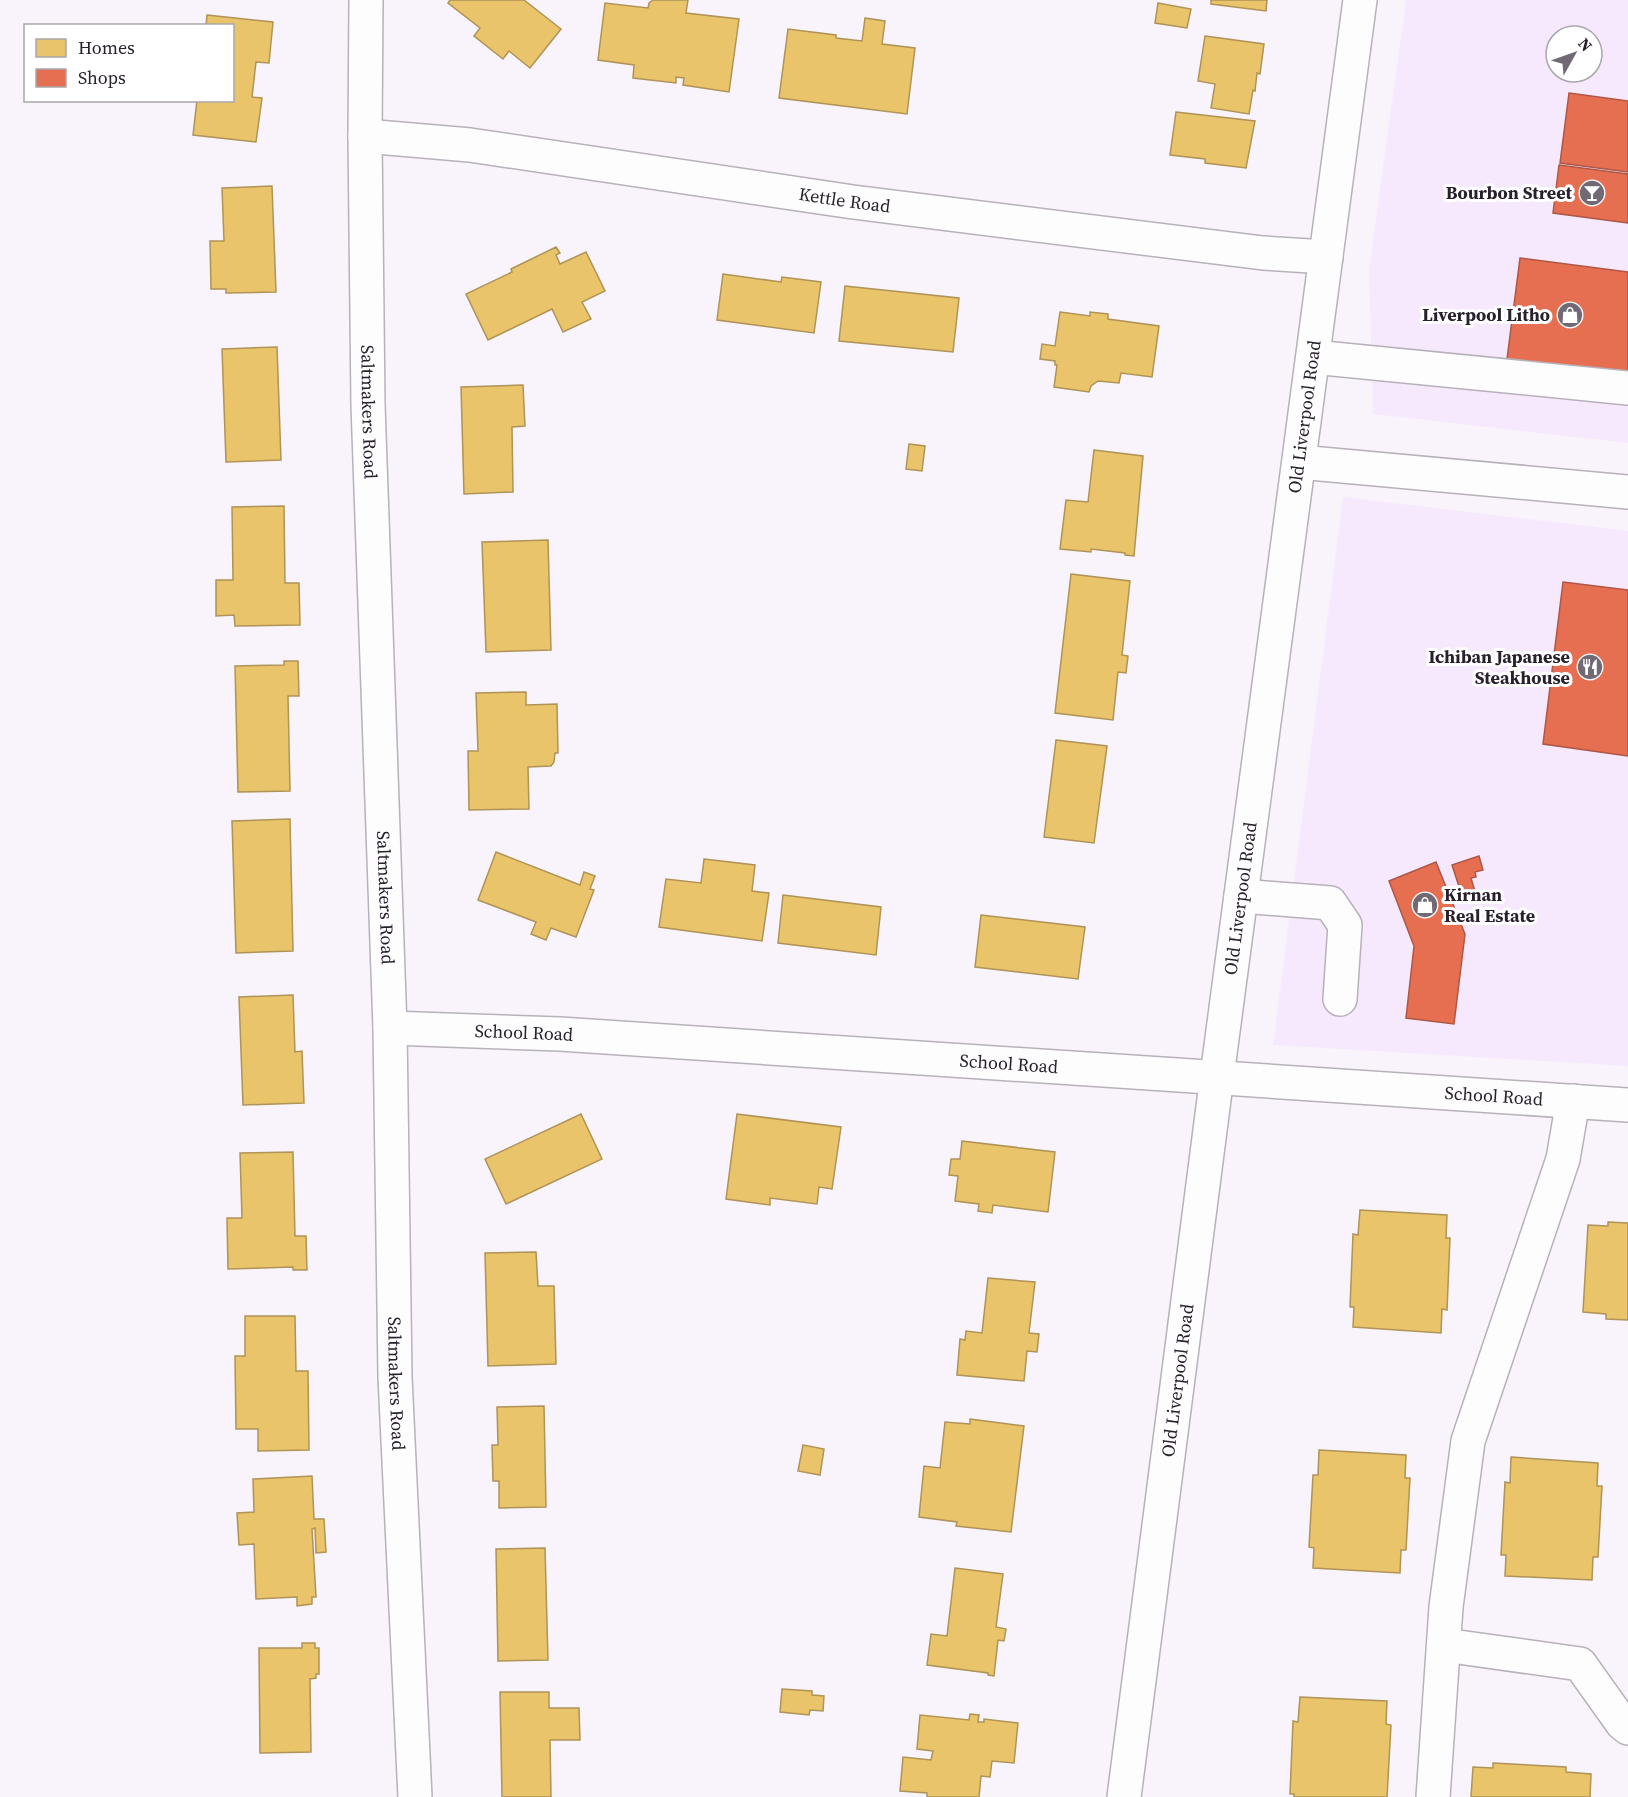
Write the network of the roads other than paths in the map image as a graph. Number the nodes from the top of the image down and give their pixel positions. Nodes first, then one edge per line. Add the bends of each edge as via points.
1 (366, 0) edge
2 (1360, 0) edge
3 (365, 136) junction
4 (1326, 257) junction
5 (1313, 357) junction
6 (1628, 388) edge
7 (1299, 462) junction
8 (1628, 492) edge
9 (1241, 896) junction
10 (1340, 999) dead end
11 (390, 1028) junction
12 (1217, 1076) junction
13 (1573, 1101) junction
14 (1628, 1105) edge
15 (1444, 1645) junction
16 (1628, 1728) edge
17 (415, 1797) edge
18 (1124, 1797) edge
19 (1433, 1797) edge

1 - 3 street, Saltmakers Road
2 - 4 street, Old Liverpool Road
3 - 4 street, Kettle Road via 470,145 853,202 1263,253
3 - 11 street, Saltmakers Road via 368,405
4 - 5 street, Old Liverpool Road
5 - 6 street
5 - 7 street, Old Liverpool Road
7 - 8 street
7 - 9 street, Old Liverpool Road
9 - 10 street via 1330,903 1345,925
9 - 12 street, Old Liverpool Road
11 - 12 street, School Road via 560,1034
11 - 17 street, Saltmakers Road via 395,1377
12 - 13 street, School Road
12 - 18 street, Old Liverpool Road
13 - 14 street, School Road
13 - 15 street via 1563,1159 1468,1441
15 - 16 street via 1580,1664
15 - 19 street

